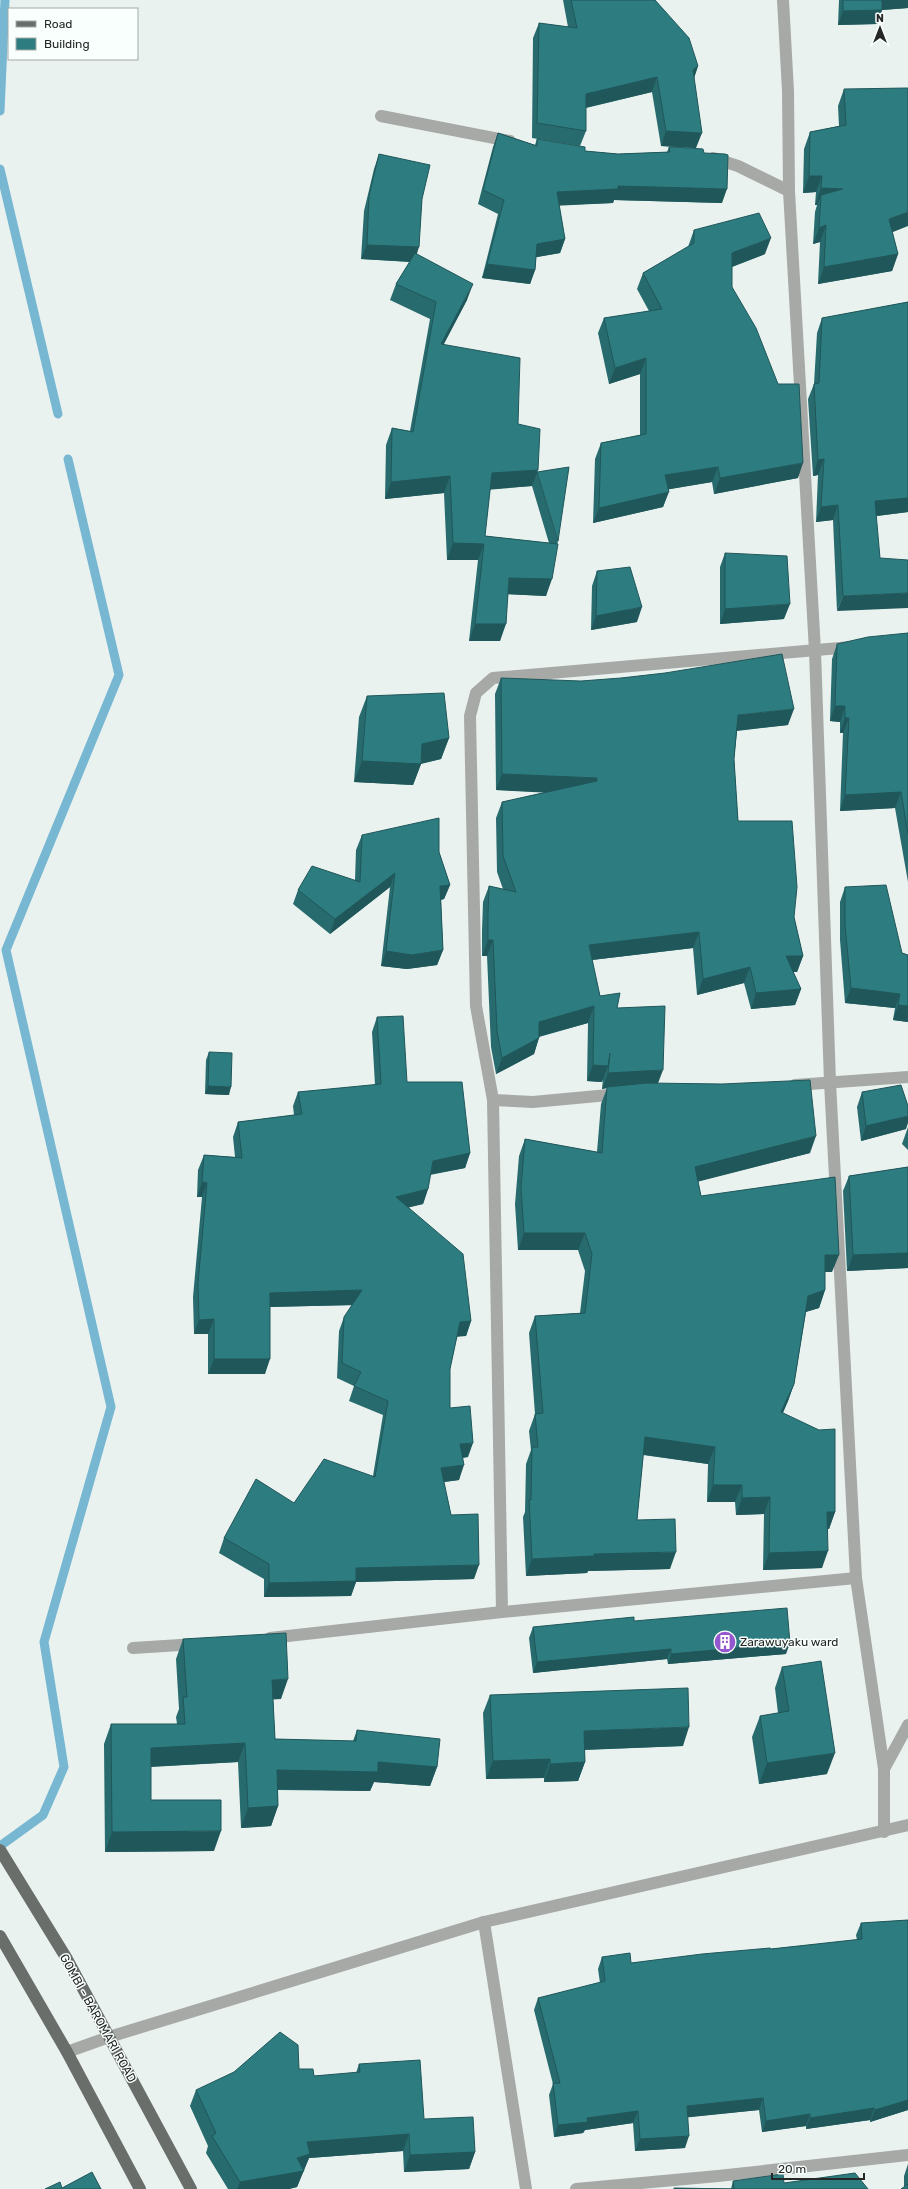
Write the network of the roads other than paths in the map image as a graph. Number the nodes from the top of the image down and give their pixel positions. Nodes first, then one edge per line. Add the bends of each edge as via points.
1 (783, 0) edge
2 (381, 116) dead end
3 (522, 144) edge
4 (704, 157) edge
5 (789, 191) junction
6 (862, 646) edge
7 (815, 650) junction
8 (908, 1077) edge
9 (830, 1082) junction
10 (783, 1087) edge
11 (633, 1093) edge
12 (493, 1100) junction
13 (856, 1578) junction
14 (502, 1612) junction
15 (256, 1639) edge
16 (209, 1643) edge
17 (133, 1648) dead end
18 (908, 1725) edge
19 (884, 1769) junction
20 (908, 1826) edge
21 (884, 1832) junction
22 (0, 1850) edge
23 (484, 1922) junction
24 (0, 1936) edge
25 (109, 2037) junction
26 (67, 2052) junction
27 (908, 2155) edge
28 (140, 2189) edge
29 (191, 2189) edge
30 (526, 2189) edge
31 (576, 2189) edge

1 - 5 street via 788,91
2 - 3 street
4 - 5 street via 738,166
5 - 7 street
6 - 7 street
7 - 9 street
7 - 12 street via 493,678 476,693 470,716 476,1006
8 - 9 street
9 - 10 street
9 - 13 street
11 - 12 street via 533,1102
12 - 14 street
13 - 14 street
13 - 19 street
14 - 15 street
16 - 17 street
18 - 19 street
19 - 21 street
20 - 21 street
21 - 23 street
22 - 25 main road, GOMBI - BAROMARI ROAD via 67,1959
23 - 25 street
23 - 30 street
24 - 26 main road
25 - 26 street
25 - 29 main road, GOMBI - BAROMARI ROAD
26 - 28 main road
27 - 31 street

